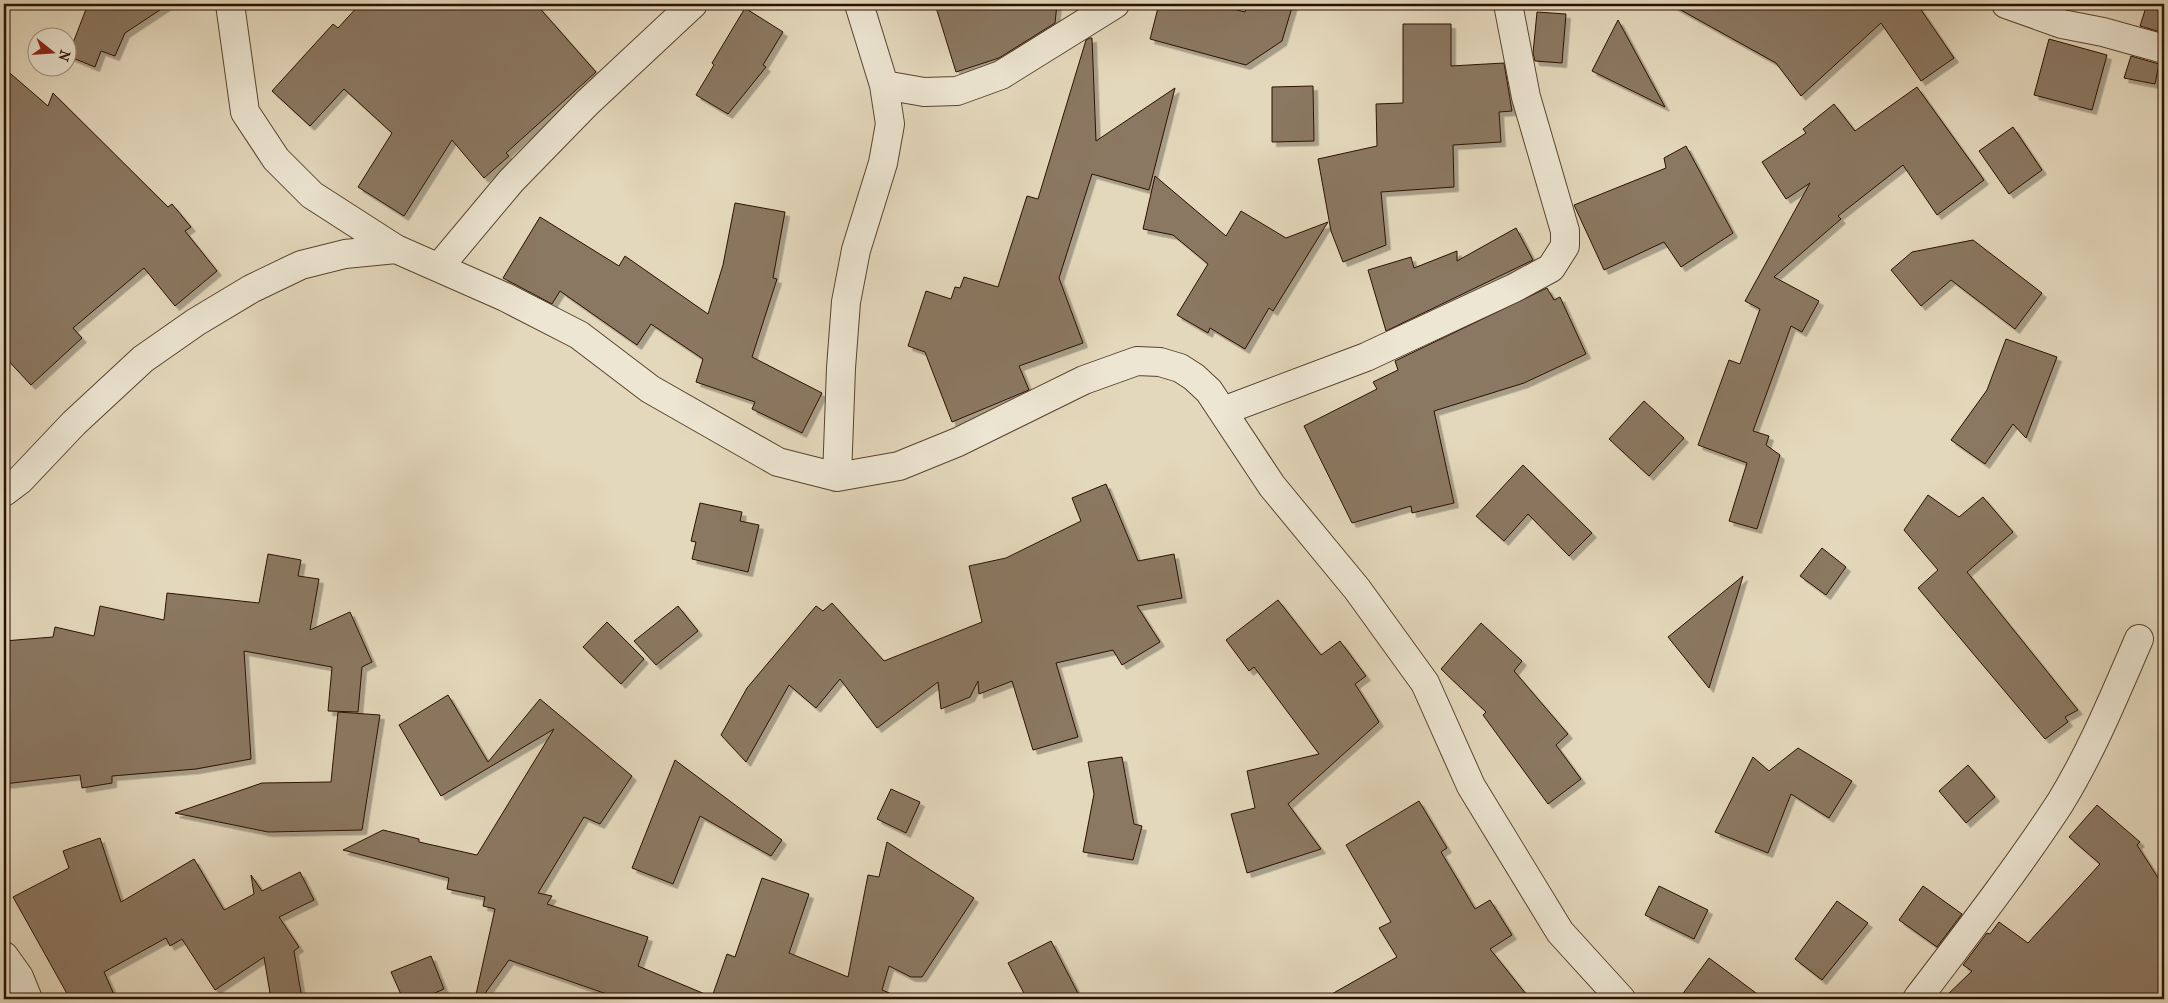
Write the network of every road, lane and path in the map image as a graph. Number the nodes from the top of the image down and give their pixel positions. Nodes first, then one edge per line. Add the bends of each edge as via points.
1 (230, 4) edge
2 (693, 4) edge
3 (859, 4) edge
4 (1115, 4) edge
5 (1508, 4) edge
6 (2006, 4) edge
7 (2164, 49) edge
8 (884, 85) junction
9 (396, 249) junction
10 (439, 267) junction
11 (1223, 411) junction
12 (837, 477) junction
13 (4, 492) edge
14 (2139, 639) dead end
15 (4, 956) edge
16 (28, 999) edge
17 (1621, 999) edge
18 (1917, 999) edge

1 - 9 street via 245,112 259,136 276,159 312,194
2 - 10 street via 587,103 511,181
3 - 8 street
4 - 8 street via 1002,75 957,91 924,92
5 - 11 street via 1526,97 1565,231 1565,246 1551,268 1366,357
6 - 7 street via 2062,24
8 - 12 street via 890,124 883,162 856,250 846,302
9 - 10 street
9 - 13 street via 345,254 301,266 251,289 196,322 143,359
10 - 12 street via 579,335 650,389 778,462
11 - 12 street via 1204,386 1180,368 1160,362 1137,361 1084,380 958,442 899,466
11 - 17 street via 1272,486 1357,589 1425,683 1471,786 1560,932
14 - 18 street via 2102,725 2060,802
15 - 16 street via 19,977

